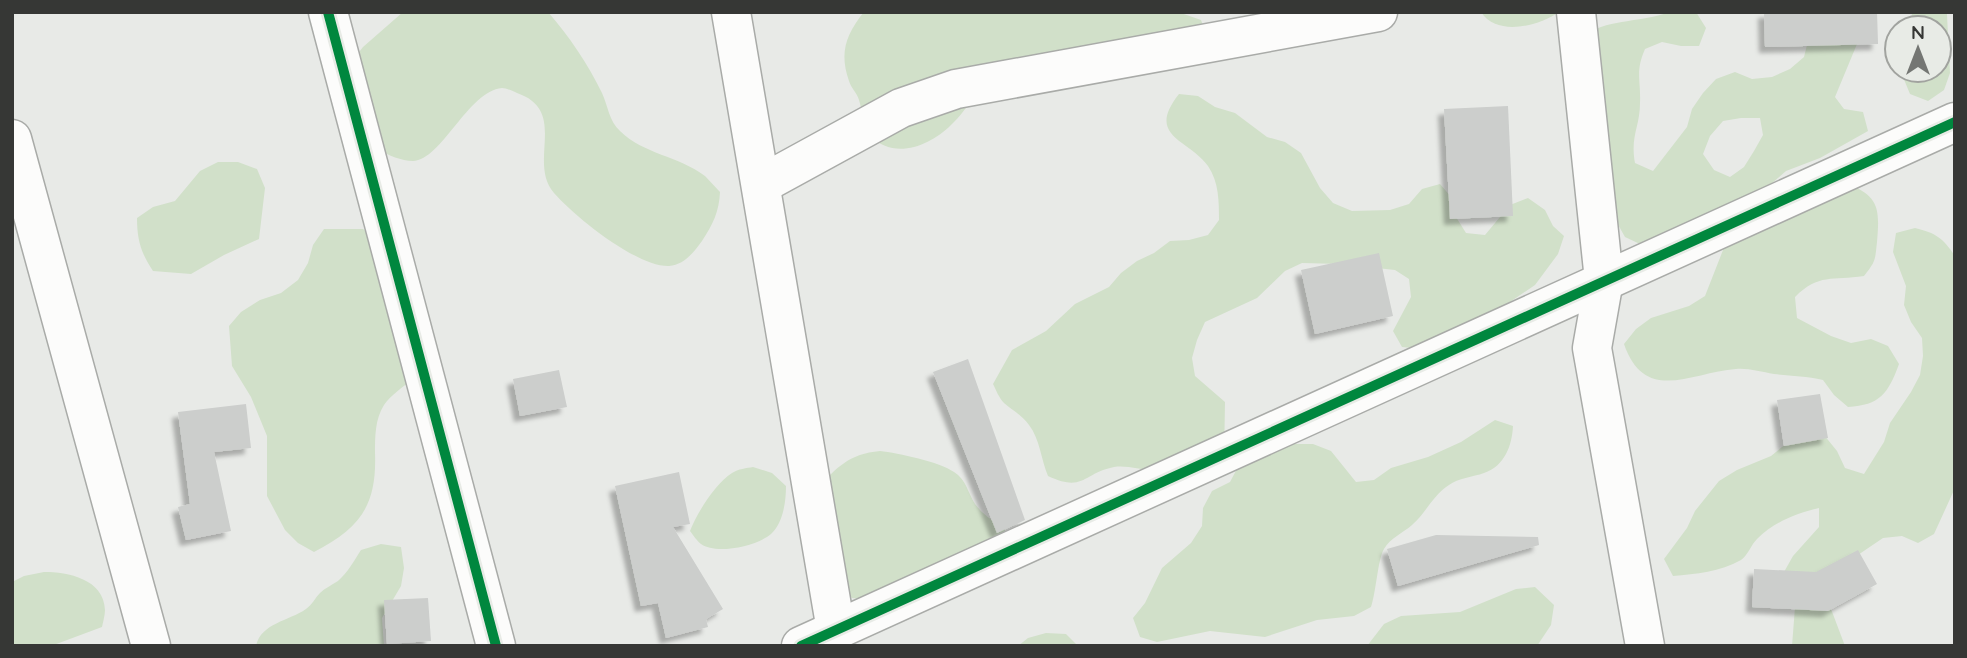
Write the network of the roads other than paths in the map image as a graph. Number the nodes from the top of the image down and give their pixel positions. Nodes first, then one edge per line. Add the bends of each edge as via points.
1 (328, 12) edge
2 (731, 12) edge
3 (1378, 12) edge
4 (1576, 12) edge
5 (1955, 122) edge
6 (12, 139) edge
7 (762, 184) junction
8 (25, 237) edge
9 (1604, 280) junction
10 (836, 630) junction
11 (151, 646) edge
12 (496, 646) edge
13 (801, 646) edge
14 (1645, 646) edge

1 - 12 street
2 - 7 street
3 - 7 street via 956,89 901,108
4 - 9 street
5 - 9 street
6 - 8 street
7 - 10 street
8 - 11 street
9 - 10 street
9 - 14 street via 1592,348
10 - 13 street

